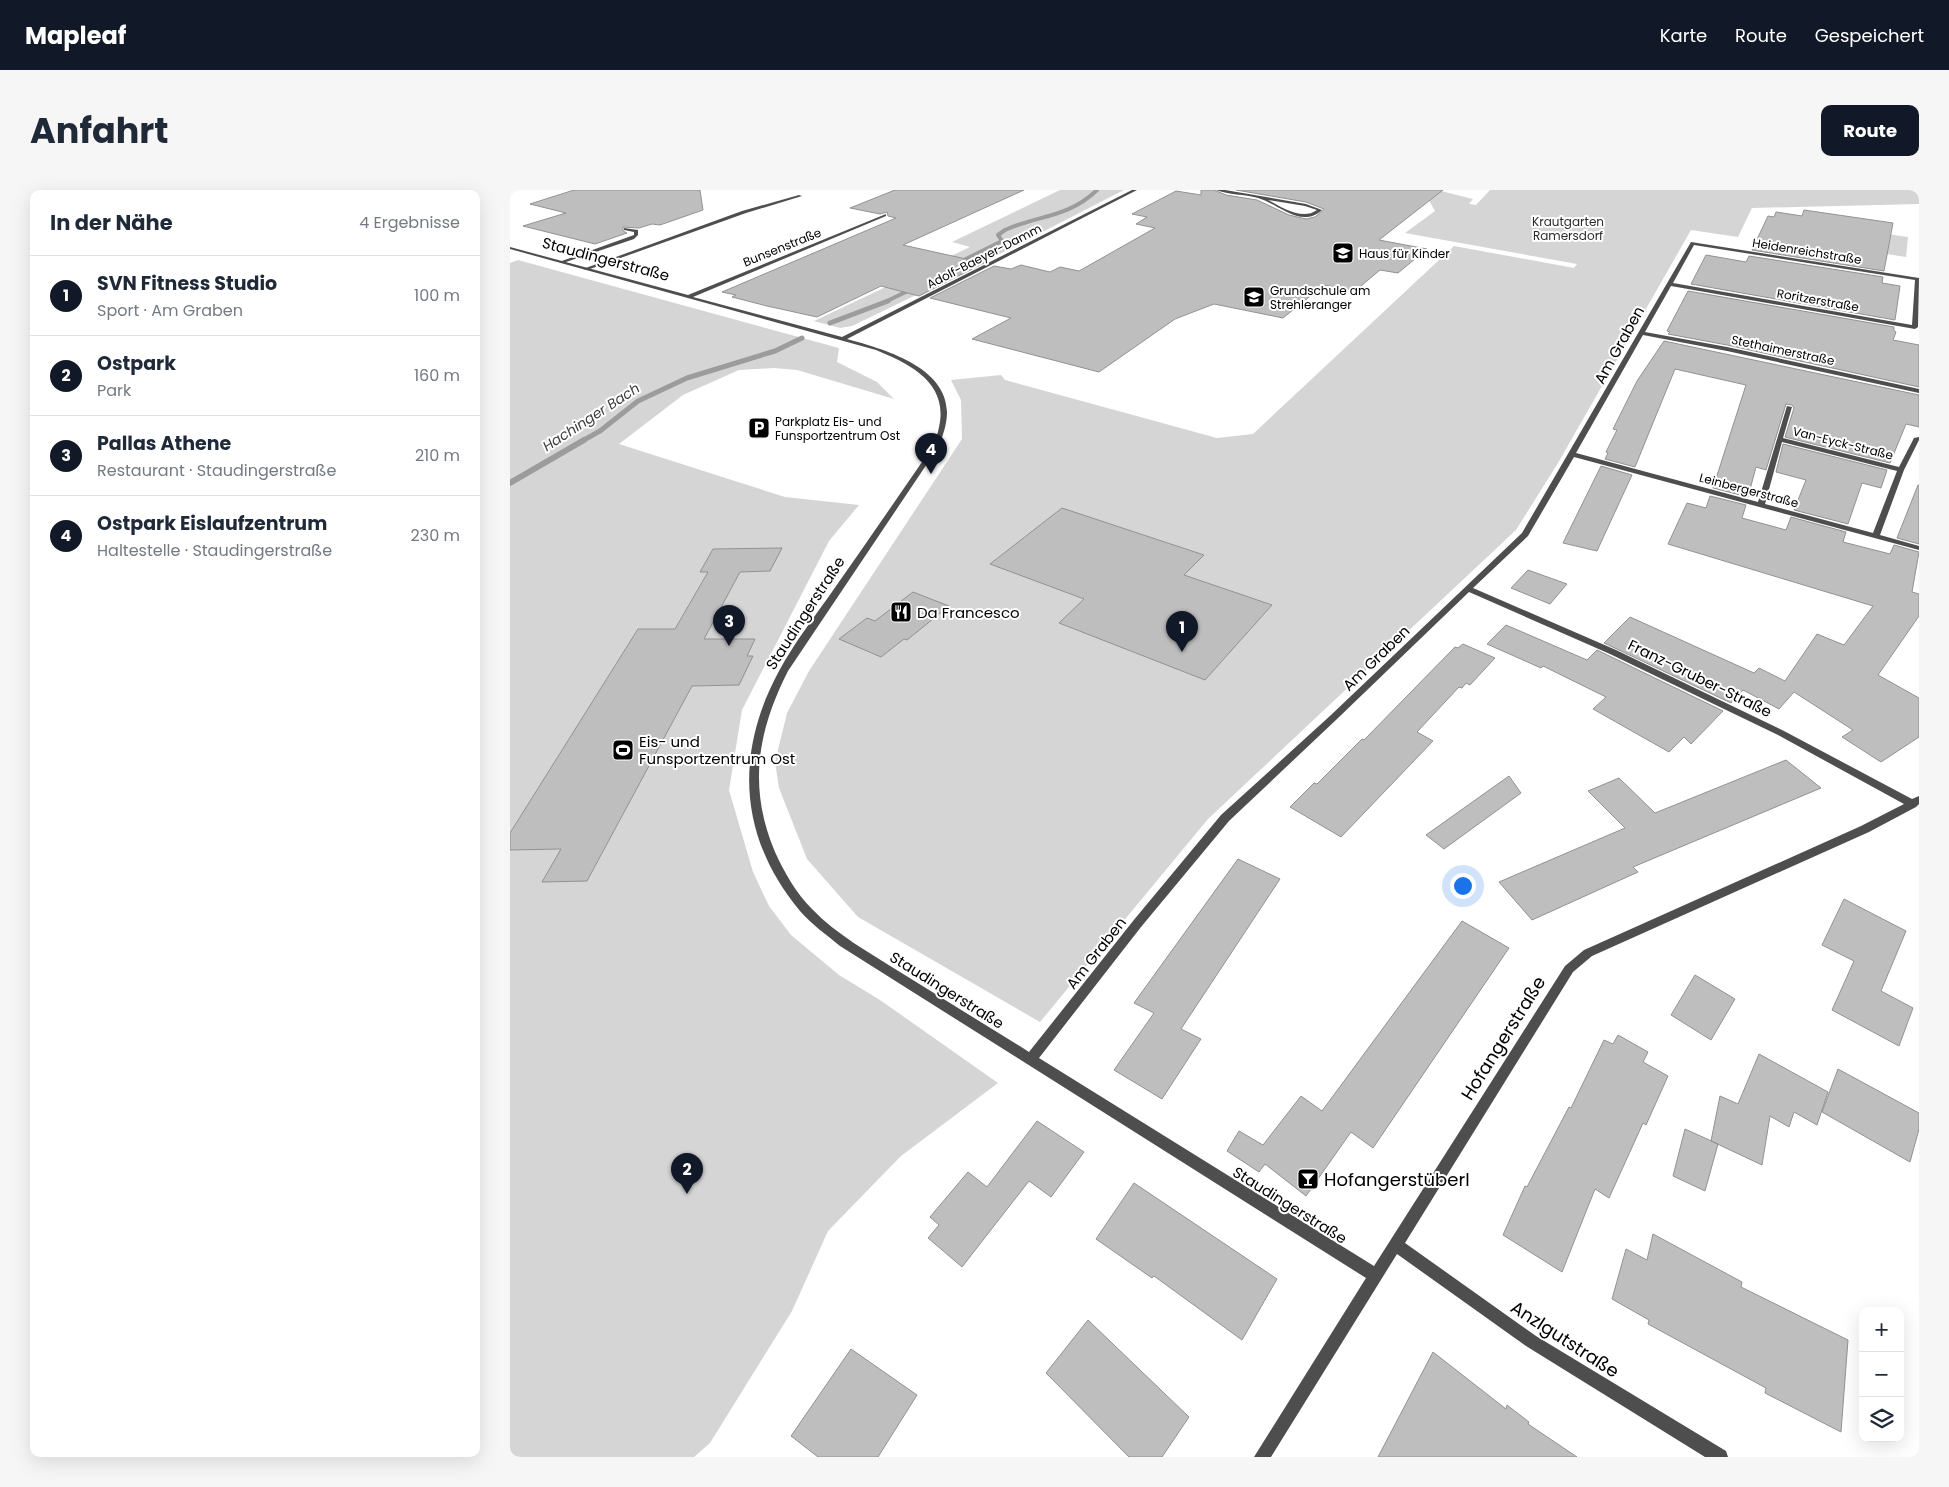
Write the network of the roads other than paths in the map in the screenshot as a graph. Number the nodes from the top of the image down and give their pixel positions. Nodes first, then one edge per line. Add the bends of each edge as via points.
1 (1135, 190) edge
2 (1218, 190) edge
3 (800, 196) dead end
4 (1260, 197) junction
5 (884, 215) dead end
6 (626, 228) dead end
7 (1693, 243) joint
8 (510, 248) edge
9 (561, 262) junction
10 (586, 269) junction
11 (1918, 279) edge
12 (1670, 284) junction
13 (688, 297) junction
14 (1641, 333) junction
15 (843, 339) junction
16 (1919, 391) edge
17 (1789, 407) dead end
18 (1917, 438) dead end
19 (1780, 439) junction
20 (1572, 454) junction
21 (1901, 470) junction
22 (1761, 504) junction
23 (1876, 536) junction
24 (1919, 548) edge
25 (1468, 589) junction
26 (1916, 802) edge
27 (1030, 1060) junction
28 (1396, 1245) junction
29 (1376, 1276) junction
30 (1262, 1457) edge
31 (1720, 1457) edge

1 - 15 street, Adolf-Baeyer-Damm
2 - 4 street
3 - 10 street via 744,212
4 - 4 street via 1293,214 1310,215 1320,210
5 - 13 street, Bunsenstraße
6 - 9 street via 636,235
7 - 11 street, Heidenreichstraße
7 - 12 street, Am Graben
8 - 9 street, Staudingerstraße
9 - 10 street, Staudingerstraße
10 - 13 street, Staudingerstraße
11 - 12 street, Roritzerstraße via 1915,327
12 - 14 street, Am Graben
13 - 15 street, Staudingerstraße
14 - 16 street, Stethaimerstraße
14 - 20 street, Am Graben
15 - 27 street, Staudingerstraße via 878,349 914,366 938,390 944,423 936,446 780,677 760,734 754,763 754,789 761,826 772,859 788,884 805,908 838,938
17 - 19 street
18 - 21 street
19 - 21 street, Van-Eyck-Straße
19 - 22 street
20 - 22 street, Leinbergerstraße
20 - 25 street, Am Graben via 1525,534
21 - 23 street
22 - 23 street, Leinbergerstraße
23 - 24 street, Leinbergerstraße
25 - 26 street, Franz-Gruber-Straße via 1613,652
25 - 27 street, Am Graben via 1225,818
26 - 28 street, Hofangerstraße via 1865,829 1588,953 1569,969
27 - 29 street, Staudingerstraße
28 - 29 street, Hofangerstraße
28 - 31 street, Anzlgutstraße via 1531,1341
29 - 30 street, Hofangerstraße

